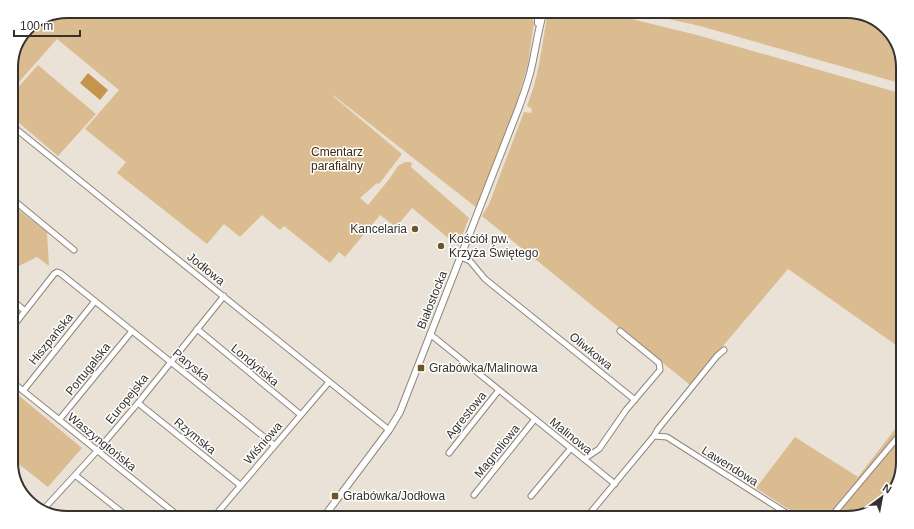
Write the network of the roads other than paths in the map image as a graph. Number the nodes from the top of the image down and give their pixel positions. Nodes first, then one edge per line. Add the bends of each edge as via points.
1 (538, 18) edge
2 (542, 18) edge
3 (539, 26) junction
4 (18, 131) edge
5 (18, 204) edge
6 (74, 250) dead end
7 (461, 257) junction
8 (224, 296) junction
9 (95, 301) junction
10 (18, 305) edge
11 (25, 311) junction
12 (18, 320) edge
13 (197, 329) junction
14 (132, 331) junction
15 (620, 331) dead end
16 (430, 334) junction
17 (724, 350) dead end
18 (170, 362) junction
19 (329, 382) junction
20 (18, 386) edge
21 (23, 390) junction
22 (499, 390) junction
23 (635, 400) junction
24 (138, 403) junction
25 (301, 415) junction
26 (535, 419) junction
27 (59, 420) junction
28 (389, 430) junction
29 (654, 436) junction
30 (896, 439) edge
31 (274, 445) junction
32 (571, 448) junction
33 (97, 451) junction
34 (449, 453) dead end
35 (584, 459) junction
36 (75, 474) junction
37 (615, 484) junction
38 (240, 485) junction
39 (474, 494) dead end
40 (531, 496) dead end
41 (46, 506) edge
42 (120, 511) edge
43 (172, 511) edge
44 (219, 511) edge
45 (328, 511) edge
46 (592, 511) edge
47 (783, 511) edge
48 (836, 511) edge

1 - 3 street, Białostocka
2 - 3 street, Białostocka
3 - 7 street, Białostocka via 528,82
4 - 8 street, Jodłowa
5 - 6 street
7 - 16 street, Białostocka
7 - 23 street, Oliwkowa via 470,261 485,278
8 - 13 street, Europejska
8 - 19 street, Jodłowa
9 - 11 street, Paryska via 57,272
9 - 14 street, Paryska
9 - 21 street, Hiszpańska
10 - 11 street
11 - 12 street
13 - 18 street, Europejska
13 - 25 street, Londyńska
14 - 18 street, Paryska
14 - 27 street, Portugalska
15 - 23 street via 659,363 660,370
16 - 22 street, Malinowa
16 - 28 street, Białostocka via 400,412
17 - 29 street
18 - 24 street, Europejska
18 - 31 street, Paryska
19 - 25 street, Wiśniowa
19 - 28 street, Jodłowa
20 - 21 street, Waszyngtońska
21 - 27 street, Waszyngtońska
22 - 26 street, Malinowa
22 - 34 street, Agrestowa
23 - 35 street via 599,449
24 - 33 street, Europejska
24 - 38 street, Rzymska
25 - 31 street, Wiśniowa
26 - 32 street, Malinowa
26 - 39 street, Magnoliowa
27 - 33 street, Waszyngtońska
28 - 45 street, Białostocka
29 - 37 street
29 - 47 street, Lawendowa via 667,437
30 - 48 street
31 - 38 street, Wiśniowa
32 - 35 street, Malinowa
32 - 40 street
33 - 36 street, Europejska
33 - 43 street, Waszyngtońska
35 - 37 street, Malinowa
36 - 41 street, Europejska
36 - 42 street
37 - 46 street
38 - 44 street, Wiśniowa

